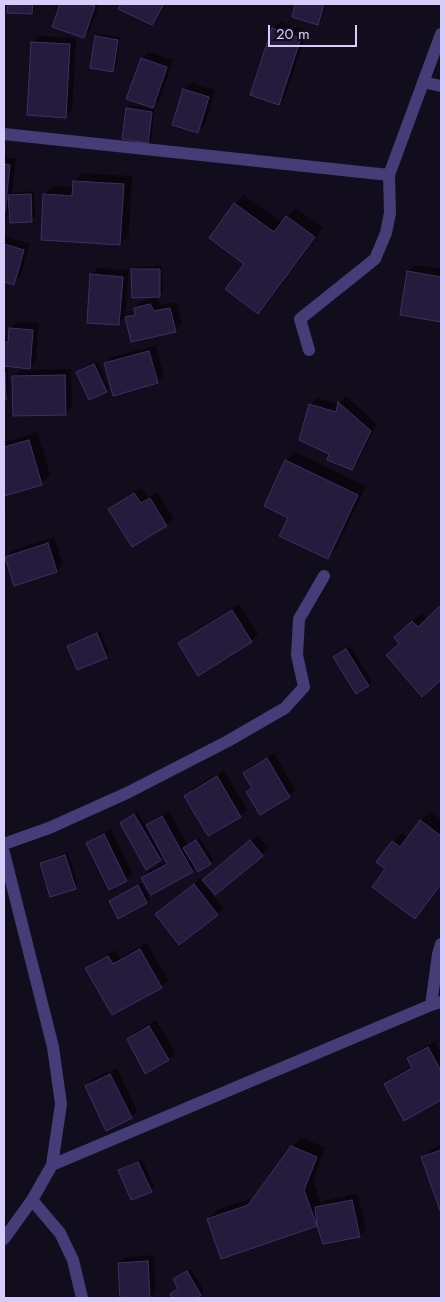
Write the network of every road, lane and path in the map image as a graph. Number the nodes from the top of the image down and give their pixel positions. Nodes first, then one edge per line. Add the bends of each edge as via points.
1 (441, 34) edge
2 (423, 82) junction
3 (441, 86) edge
4 (4, 134) edge
5 (389, 175) junction
6 (309, 350) dead end
7 (324, 576) dead end
8 (4, 844) edge
9 (4, 853) edge
10 (441, 944) edge
11 (436, 1004) edge
12 (52, 1165) junction
13 (32, 1200) junction
14 (4, 1239) edge
15 (82, 1298) edge

1 - 2 street
2 - 3 street
2 - 5 street
4 - 5 street
5 - 6 street via 390,213 375,259 300,319
7 - 8 street via 298,619 297,655 304,687 285,708 127,794
9 - 12 street via 53,1047 61,1104
10 - 11 street
11 - 12 street
12 - 13 street
13 - 14 street
13 - 15 street via 60,1234 73,1260

